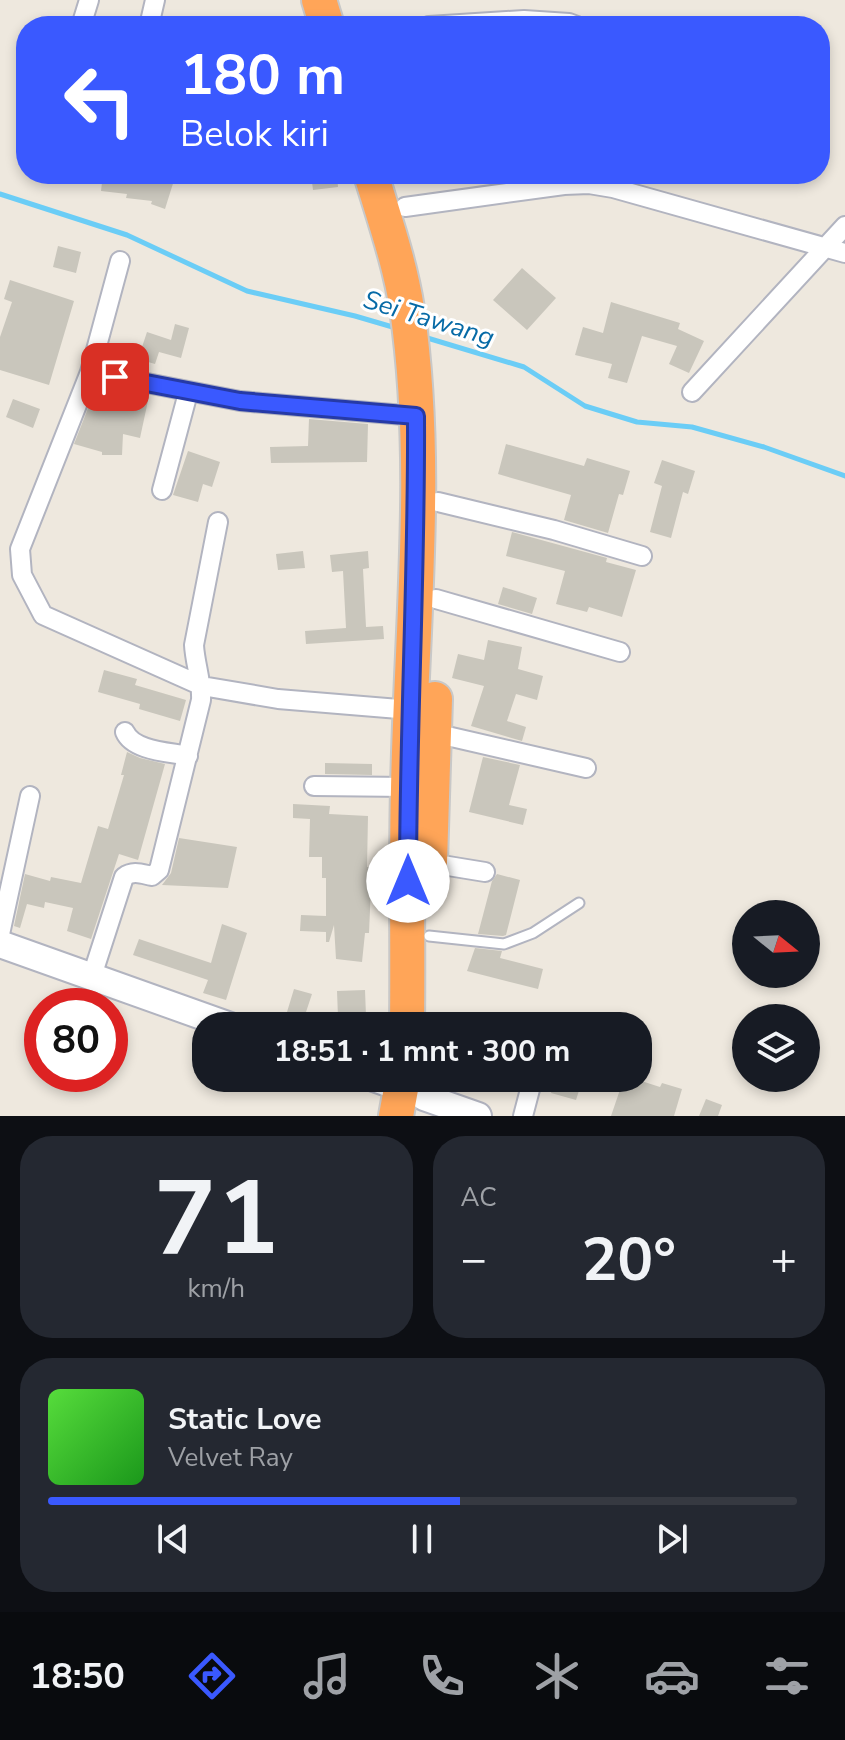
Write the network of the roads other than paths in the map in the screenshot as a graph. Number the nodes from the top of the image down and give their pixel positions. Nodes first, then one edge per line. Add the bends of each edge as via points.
1 (374, 184) edge
2 (398, 184) edge
3 (405, 207) junction
4 (845, 226) edge
5 (825, 248) junction
6 (845, 253) edge
7 (120, 261) dead end
8 (417, 306) junction
9 (422, 348) junction
10 (90, 372) junction
11 (692, 392) dead end
12 (188, 393) junction
13 (416, 416) junction
14 (162, 490) dead end
15 (438, 502) junction
16 (218, 522) dead end
17 (642, 556) dead end
18 (436, 599) junction
19 (620, 652) dead end
20 (202, 686) junction
21 (419, 725) junction
22 (125, 732) dead end
23 (188, 756) junction
24 (586, 768) dead end
25 (314, 786) dead end
26 (408, 787) junction
27 (30, 796) dead end
28 (430, 863) junction
29 (485, 872) dead end
30 (579, 903) dead end
31 (0, 934) edge
32 (429, 936) junction
33 (0, 944) edge
34 (92, 976) junction
35 (192, 1012) edge
36 (407, 1012) edge
37 (428, 1012) edge
38 (529, 1092) edge
39 (406, 1093) edge
40 (478, 1116) edge
41 (523, 1116) edge

1 - 8 highway via 396,259
2 - 3 highway
3 - 5 street via 589,184
3 - 8 highway
4 - 5 street
5 - 6 street
5 - 11 street
7 - 10 street
8 - 9 highway
9 - 13 highway
9 - 15 highway via 437,412
10 - 12 street
10 - 20 street via 20,549 22,575 43,615
12 - 13 street
12 - 14 street
13 - 21 highway
15 - 17 street
15 - 18 highway
16 - 20 street via 194,645
18 - 19 street
18 - 21 highway
20 - 21 street
20 - 23 street
21 - 24 street
21 - 26 highway
21 - 28 highway
22 - 23 street via 134,744
23 - 34 street via 157,874 124,877
25 - 26 street
26 - 36 highway
27 - 31 street
28 - 29 street
28 - 32 highway
30 - 32 lane via 533,933 504,944
32 - 37 highway
33 - 34 street
34 - 35 street
38 - 41 street
39 - 40 street

